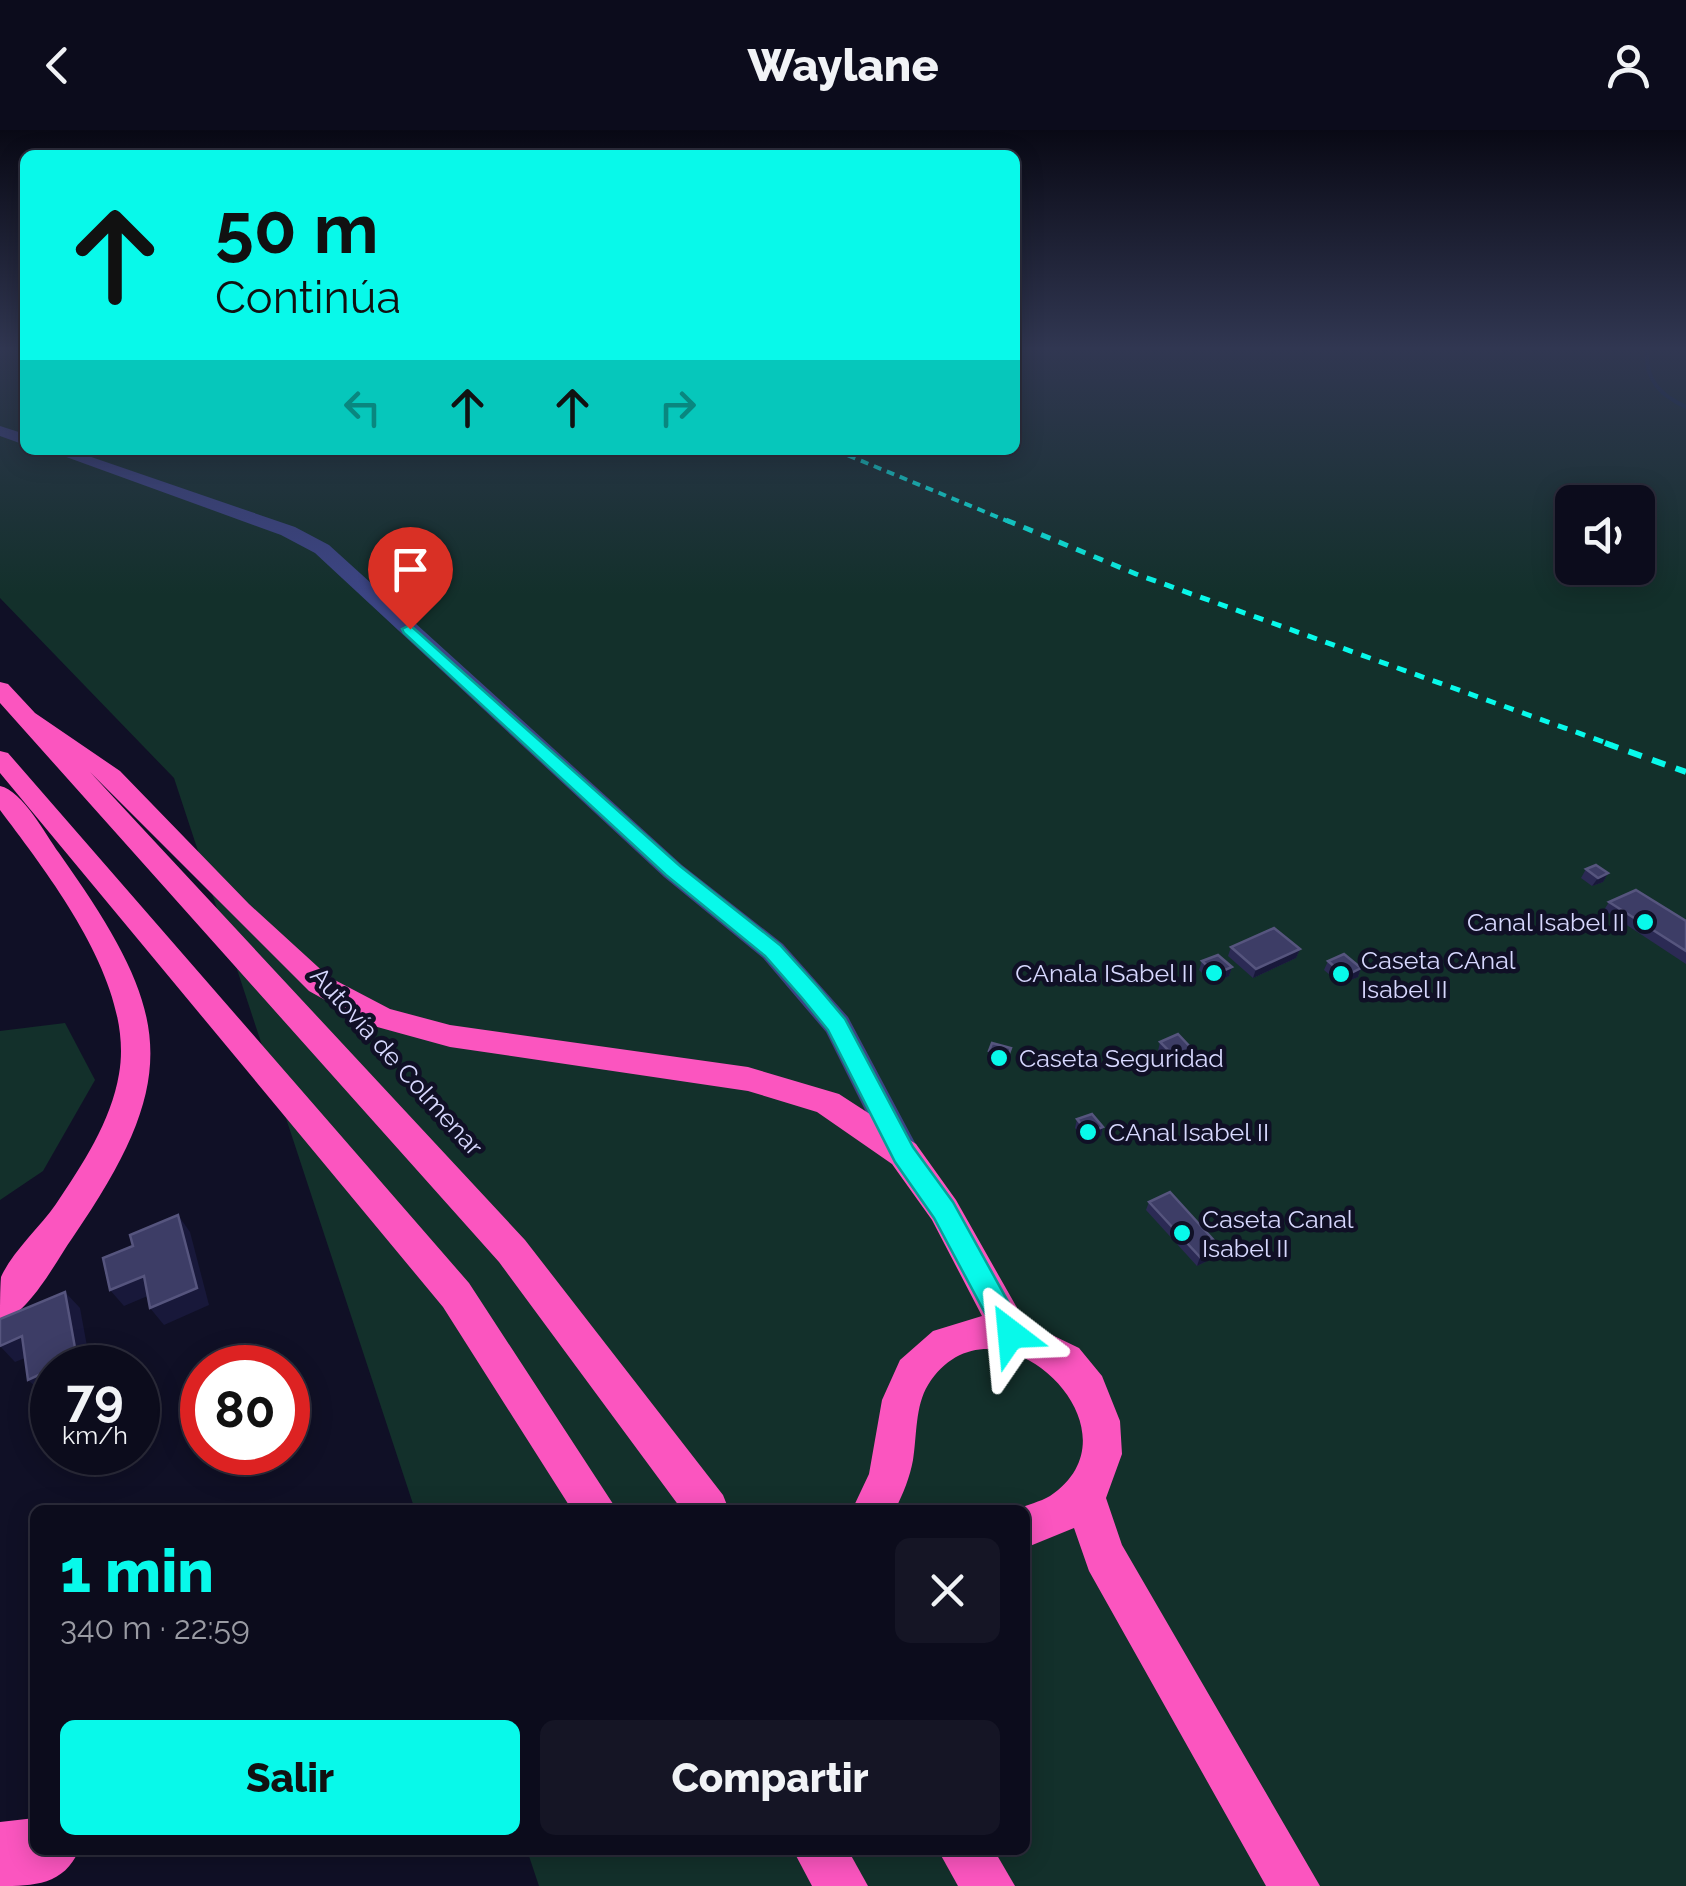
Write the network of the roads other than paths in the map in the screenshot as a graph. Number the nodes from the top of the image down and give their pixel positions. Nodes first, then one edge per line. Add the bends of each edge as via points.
1 (70, 455) edge
2 (0, 690) edge
3 (27, 718) junction
4 (0, 758) edge
5 (0, 794) edge
6 (904, 1154) junction
7 (0, 1306) edge
8 (1011, 1334) junction
9 (881, 1493) edge
10 (1084, 1495) junction
11 (593, 1505) edge
12 (704, 1505) edge
13 (1030, 1524) edge
14 (30, 1844) edge
15 (0, 1847) edge
16 (46, 1855) edge
17 (821, 1855) edge
18 (966, 1855) edge
19 (0, 1882) edge
20 (842, 1886) edge
21 (989, 1886) edge
22 (1294, 1886) edge

1 - 6 street via 288,530 322,549 673,870 772,951 837,1025
2 - 3 highway, Autovía de Colmenar
3 - 6 highway via 111,776 290,961 349,1002 450,1036 792,1090 862,1122
3 - 12 highway, Autovía de Colmenar via 512,1251
4 - 11 highway via 456,1294
5 - 7 highway via 106,953 126,991 138,1042 136,1076 110,1141 64,1220
6 - 8 highway via 944,1210
8 - 9 highway via 950,1341 924,1359 907,1384
8 - 10 highway via 1065,1359 1099,1410 1099,1468
10 - 13 highway via 1060,1515
10 - 22 highway via 1104,1556
14 - 15 highway
16 - 19 highway
17 - 20 highway
18 - 21 highway

